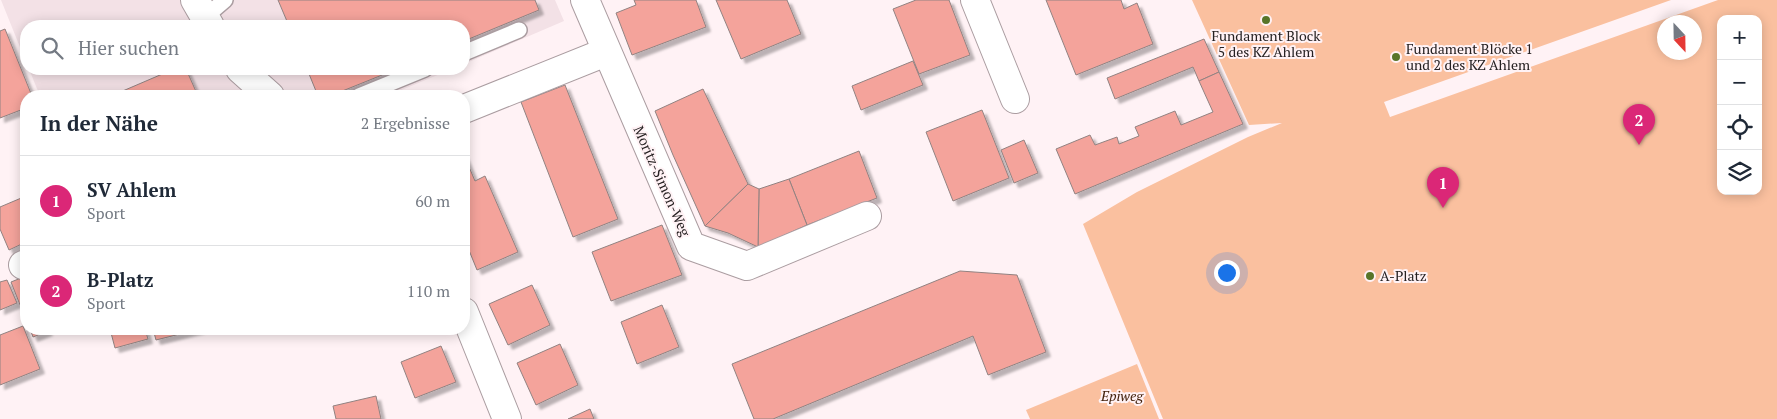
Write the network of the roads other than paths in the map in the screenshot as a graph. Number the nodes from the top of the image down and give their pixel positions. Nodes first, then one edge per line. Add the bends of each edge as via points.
1 (226, 0) edge
2 (585, 0) edge
3 (975, 0) edge
4 (203, 15) edge
5 (519, 30) dead end
6 (470, 50) edge
7 (606, 52) junction
8 (247, 75) edge
9 (411, 75) edge
10 (263, 90) edge
11 (373, 90) edge
12 (1015, 99) dead end
13 (470, 107) edge
14 (868, 216) dead end
15 (470, 327) edge
16 (507, 419) edge

1 - 4 lane
2 - 7 street, Moritz-Simon-Weg
3 - 12 street
5 - 6 lane
7 - 13 street
7 - 14 street, Moritz-Simon-Weg via 691,246 747,266
8 - 10 street
9 - 11 lane
15 - 16 street

